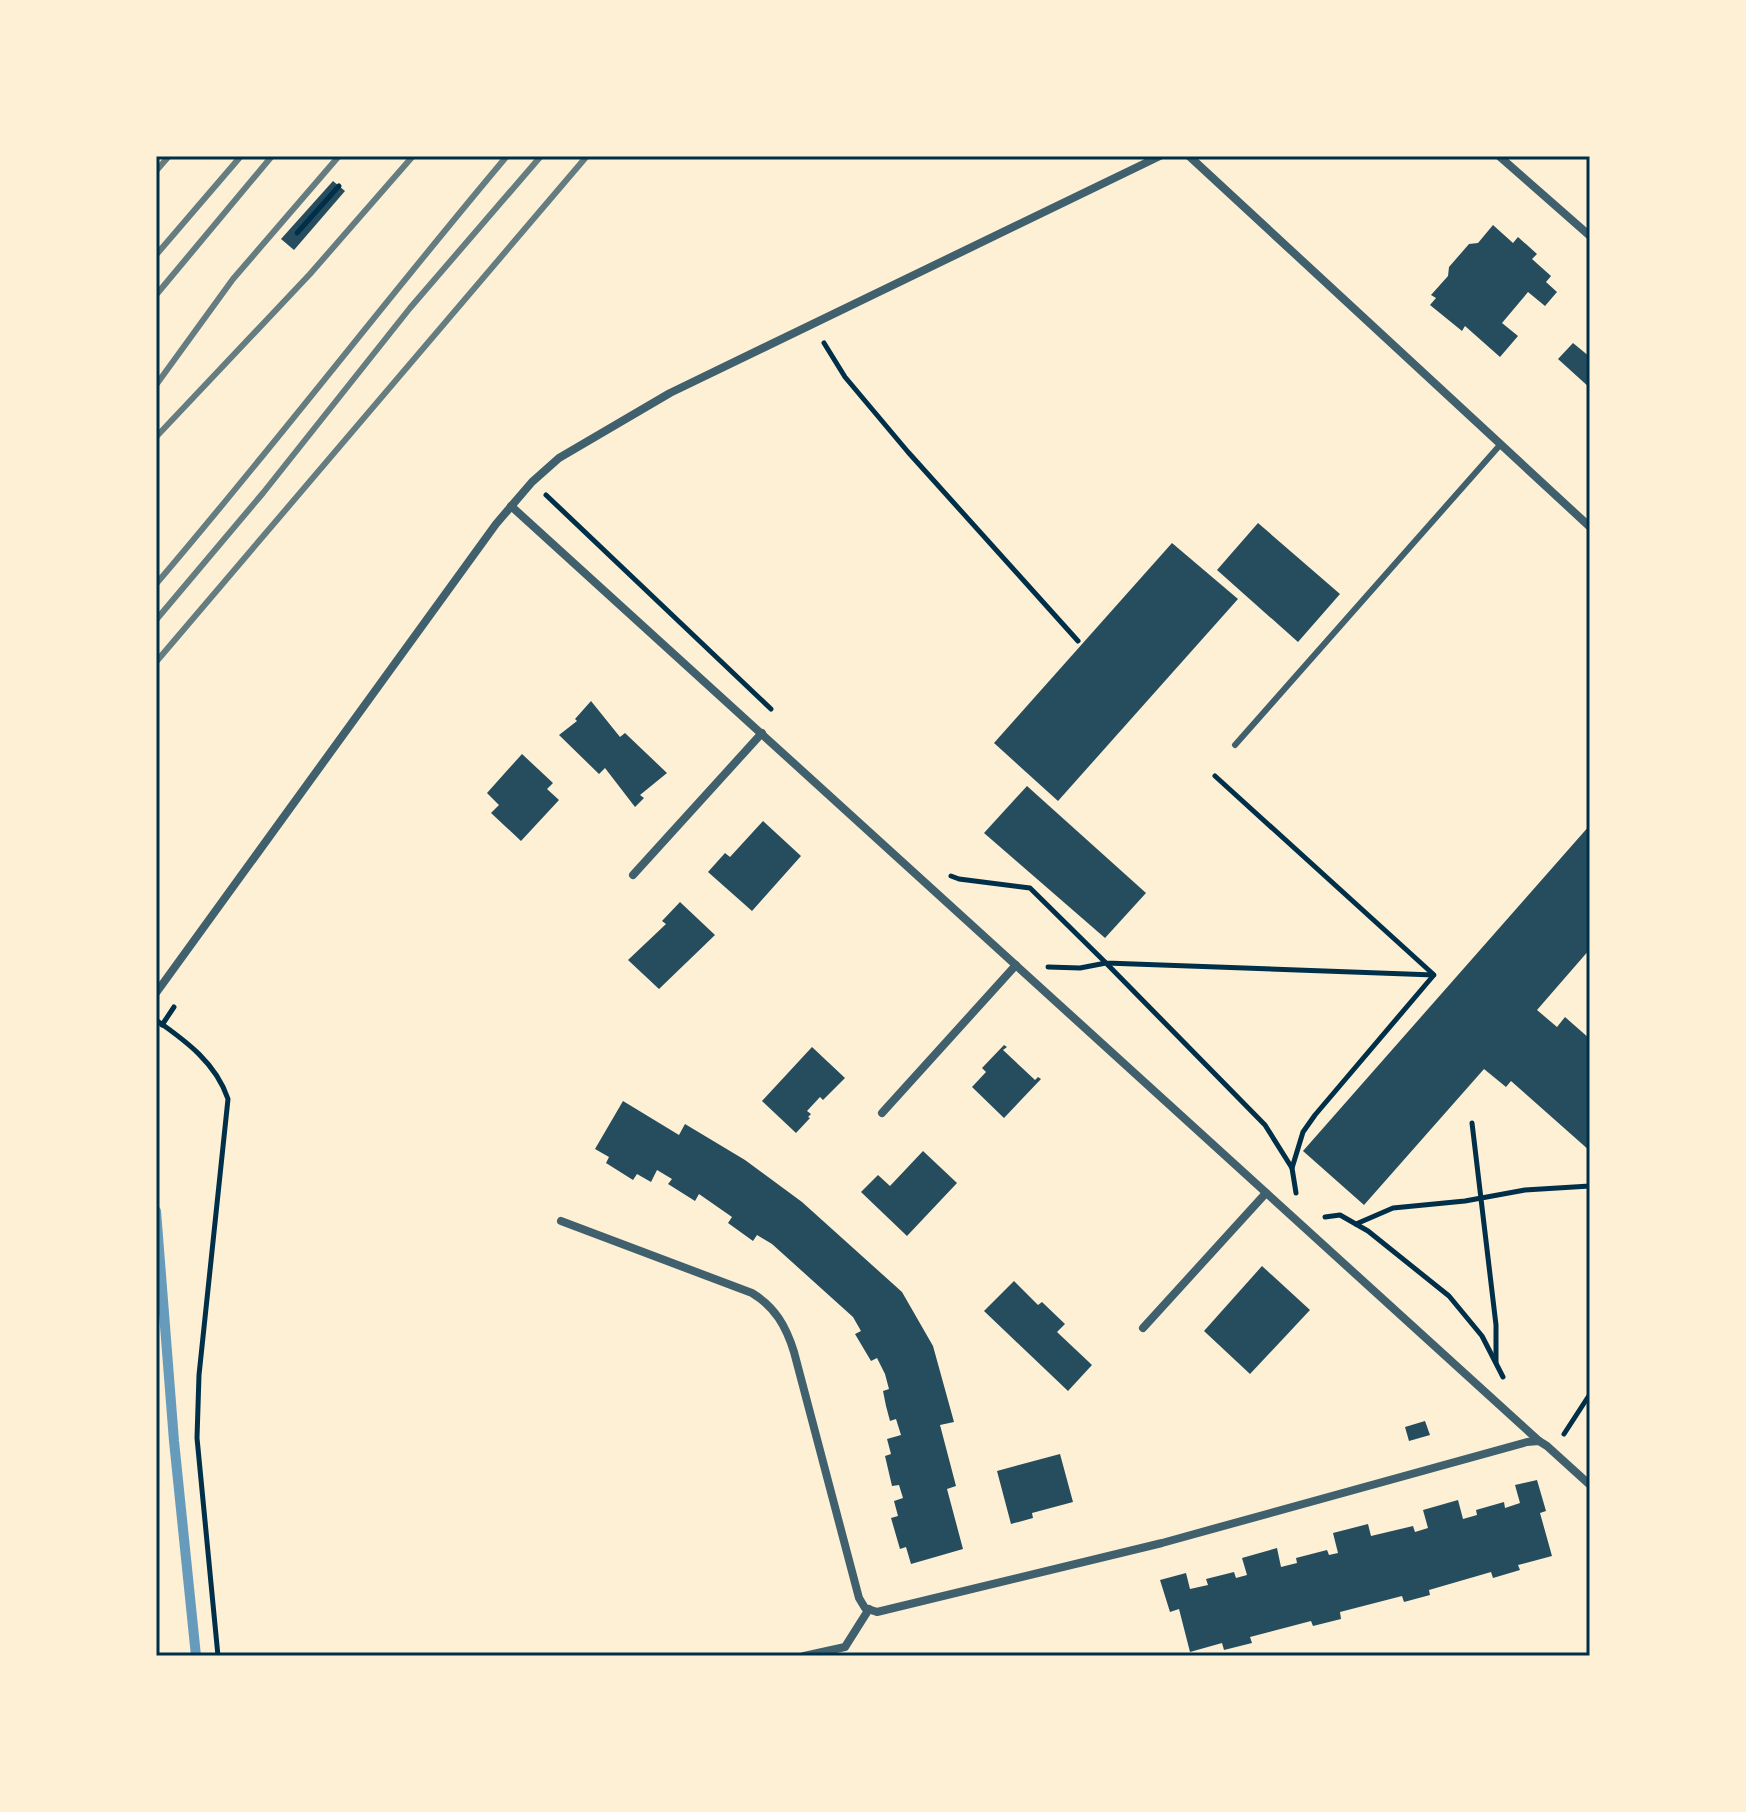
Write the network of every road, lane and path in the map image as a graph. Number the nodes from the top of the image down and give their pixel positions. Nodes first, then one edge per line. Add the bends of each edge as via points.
1 (1160, 156) edge
2 (1189, 156) edge
3 (1499, 156) edge
4 (339, 186) dead end
5 (297, 233) dead end
6 (1590, 236) edge
7 (835, 337) dead end
8 (824, 343) junction
9 (814, 348) dead end
10 (1500, 445) junction
11 (555, 485) dead end
12 (546, 495) junction
13 (511, 506) junction
14 (525, 520) junction
15 (1590, 527) edge
16 (1078, 641) dead end
17 (778, 716) dead end
18 (762, 733) junction
19 (1235, 745) dead end
20 (1215, 776) dead end
21 (941, 866) dead end
22 (633, 875) dead end
23 (1106, 963) junction
24 (1016, 965) junction
25 (1434, 975) junction
26 (156, 993) edge
27 (180, 1000) dead end
28 (159, 1022) edge
29 (882, 1113) dead end
30 (1472, 1123) dead end
31 (1292, 1168) junction
32 (1590, 1186) edge
33 (1266, 1193) junction
34 (1481, 1198) junction
35 (1300, 1205) dead end
36 (1318, 1218) dead end
37 (561, 1221) dead end
38 (1356, 1224) junction
39 (1143, 1328) dead end
40 (1496, 1363) junction
41 (1508, 1387) dead end
42 (1590, 1394) edge
43 (1539, 1441) junction
44 (1553, 1452) junction
45 (1590, 1485) edge
46 (869, 1609) junction
47 (218, 1656) edge
48 (804, 1656) edge

1 - 13 street via 670,393 559,458
2 - 10 street
3 - 6 street
4 - 5 path
7 - 8 path
8 - 9 path
8 - 16 path via 845,377 908,452
10 - 15 street
10 - 19 lane
11 - 12 path
12 - 14 path
12 - 17 path
13 - 14 street
13 - 26 street
14 - 18 street
18 - 22 street
18 - 24 street
20 - 25 path
21 - 23 path via 959,879 1030,888
23 - 24 path via 1080,968
23 - 25 path
23 - 31 path via 1265,1125
24 - 29 street
24 - 33 street
25 - 31 path via 1315,1115 1303,1132
27 - 28 path
28 - 47 path via 211,1067 228,1099 197,1438
30 - 34 path
31 - 35 path
32 - 34 path
33 - 39 street
33 - 43 street
34 - 38 path via 1393,1208
34 - 40 path
36 - 38 path via 1340,1215
37 - 46 street via 752,1293 776,1313 794,1352 859,1598
38 - 40 path via 1449,1296 1482,1336
40 - 41 path
42 - 44 path
43 - 44 street
43 - 46 street via 1147,1546 889,1610
44 - 45 street
46 - 48 street via 845,1647

